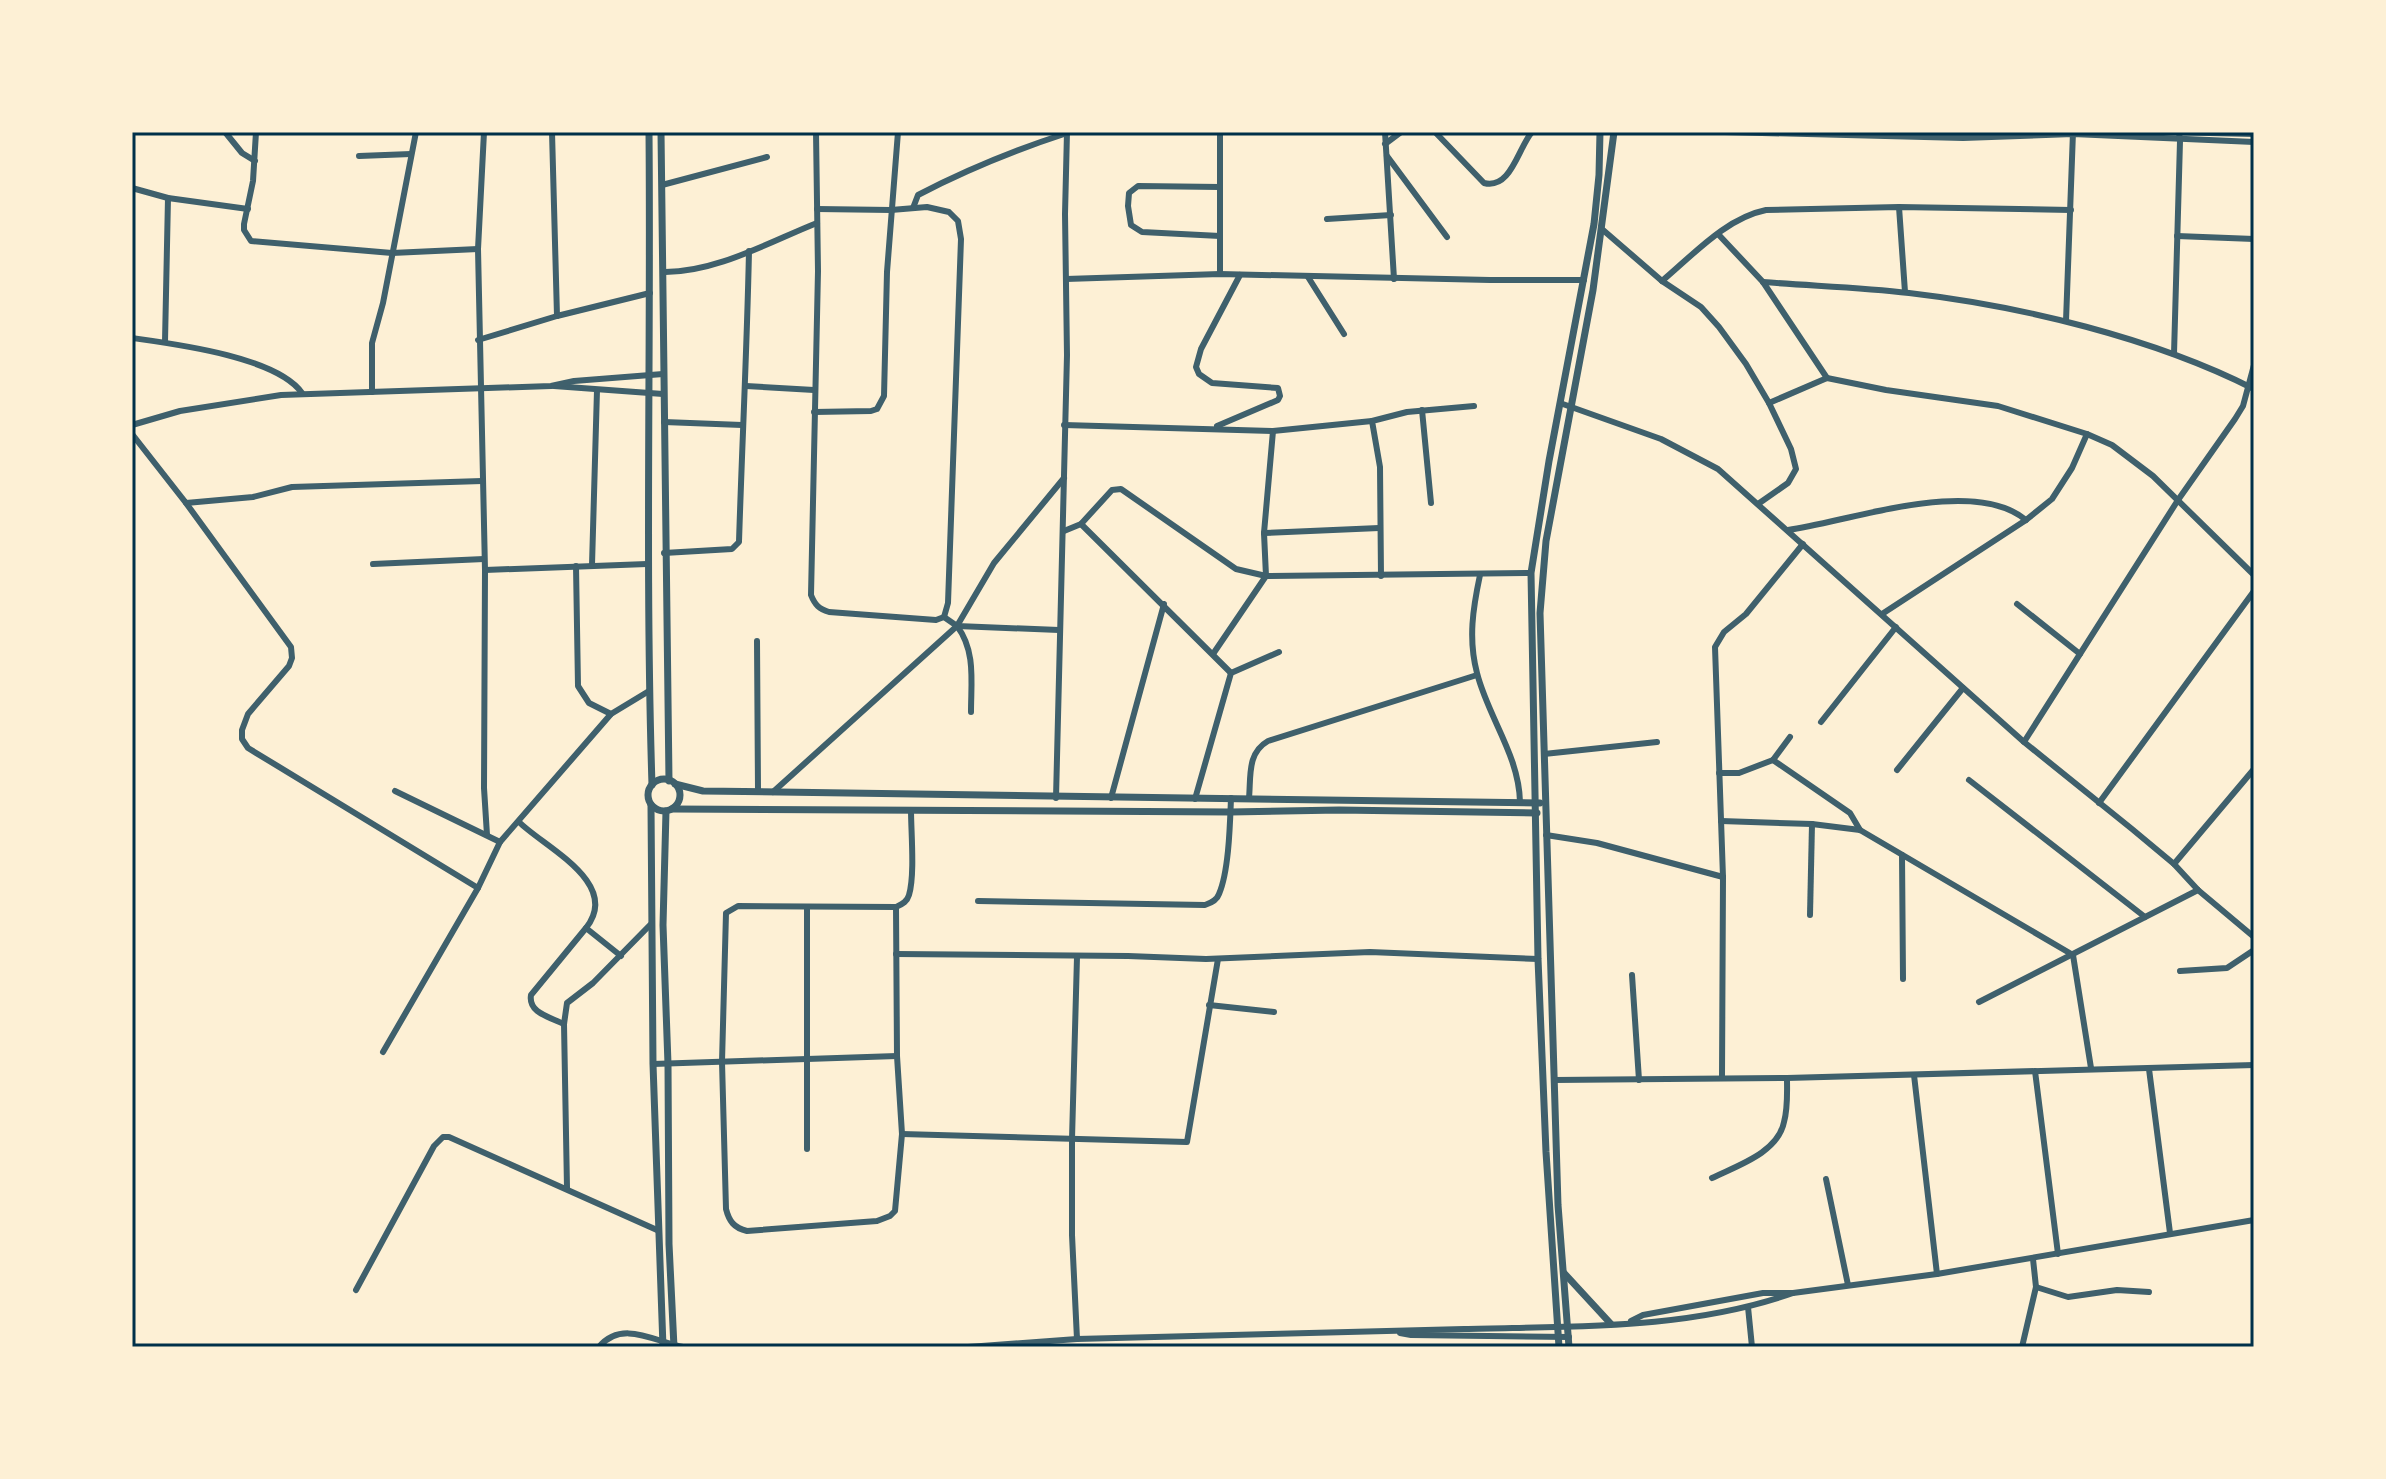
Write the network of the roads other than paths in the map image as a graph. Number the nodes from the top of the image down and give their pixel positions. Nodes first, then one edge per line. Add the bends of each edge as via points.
1 (225, 132) edge
2 (256, 132) edge
3 (416, 132) edge
4 (484, 132) edge
5 (552, 132) edge
6 (649, 132) edge
7 (661, 132) edge
8 (816, 132) edge
9 (898, 132) edge
10 (1067, 132) edge
11 (1220, 132) edge
12 (1385, 132) edge
13 (1401, 132) edge
14 (1435, 132) edge
15 (1532, 132) edge
16 (1600, 132) edge
17 (1614, 132) edge
18 (1725, 132) edge
19 (2165, 132) edge
20 (1772, 133) edge
21 (2073, 133) edge
22 (2254, 134) edge
23 (1964, 135) edge
24 (2179, 135) edge
25 (2254, 142) edge
26 (1385, 144) junction
27 (411, 154) junction
28 (1387, 155) junction
29 (359, 156) dead end
30 (767, 157) dead end
31 (255, 161) junction
32 (662, 185) junction
33 (1220, 187) junction
34 (132, 188) edge
35 (168, 198) junction
36 (1899, 207) junction
37 (913, 208) junction
38 (248, 209) junction
39 (817, 209) junction
40 (891, 210) junction
41 (2071, 210) junction
42 (1391, 215) junction
43 (1327, 219) dead end
44 (817, 223) junction
45 (1603, 230) junction
46 (1718, 234) junction
47 (1220, 236) junction
48 (2177, 236) junction
49 (1447, 237) dead end
50 (2254, 239) edge
51 (478, 249) junction
52 (749, 251) junction
53 (392, 253) junction
54 (663, 272) junction
55 (1220, 274) junction
56 (1240, 275) junction
57 (1308, 277) junction
58 (1066, 279) junction
59 (1394, 279) junction
60 (1584, 280) junction
61 (1662, 281) junction
62 (1763, 282) junction
63 (1905, 292) junction
64 (650, 293) junction
65 (557, 316) junction
66 (2066, 321) junction
67 (1344, 334) dead end
68 (132, 338) edge
69 (478, 340) junction
70 (165, 342) junction
71 (2174, 354) junction
72 (2254, 365) edge
73 (663, 374) junction
74 (650, 375) junction
75 (1827, 378) junction
76 (551, 386) junction
77 (746, 386) junction
78 (481, 387) junction
79 (2251, 387) edge
80 (597, 390) junction
81 (814, 390) junction
82 (372, 392) junction
83 (302, 393) junction
84 (663, 394) junction
85 (648, 395) junction
86 (1560, 403) junction
87 (1769, 403) junction
88 (1474, 406) dead end
89 (1573, 408) junction
90 (1422, 410) junction
91 (814, 412) junction
92 (1372, 421) junction
93 (664, 422) junction
94 (132, 425) edge
95 (742, 425) junction
96 (1064, 425) junction
97 (1214, 427) junction
98 (1273, 431) junction
99 (132, 434) edge
100 (2087, 434) junction
101 (1064, 478) junction
102 (482, 481) junction
103 (2178, 500) junction
104 (186, 503) junction
105 (1431, 503) dead end
106 (1758, 504) junction
107 (2026, 520) junction
108 (1081, 524) junction
109 (1379, 528) junction
110 (1788, 530) junction
111 (1064, 531) junction
112 (1264, 533) junction
113 (1803, 544) junction
114 (664, 553) junction
115 (484, 559) junction
116 (373, 564) dead end
117 (647, 564) junction
118 (592, 565) junction
119 (576, 566) junction
120 (485, 570) junction
121 (1531, 573) junction
122 (1480, 575) junction
123 (2254, 575) edge
124 (1266, 576) junction
125 (1381, 576) junction
126 (2254, 591) edge
127 (1164, 604) junction
128 (2017, 604) dead end
129 (1882, 614) junction
130 (944, 617) junction
131 (957, 626) junction
132 (1896, 627) junction
133 (1059, 630) junction
134 (757, 641) dead end
135 (1279, 652) dead end
136 (1213, 654) junction
137 (2080, 654) junction
138 (1231, 673) junction
139 (1477, 675) junction
140 (1963, 688) junction
141 (649, 691) junction
142 (971, 712) dead end
143 (611, 714) junction
144 (1821, 722) dead end
145 (1790, 737) dead end
146 (1657, 742) dead end
147 (2024, 742) junction
148 (1544, 754) junction
149 (1773, 760) junction
150 (2254, 769) edge
151 (1897, 770) dead end
152 (1719, 773) junction
153 (2246, 778) junction
154 (1969, 780) dead end
155 (672, 782) junction
156 (2254, 784) edge
157 (652, 785) junction
158 (758, 790) junction
159 (395, 791) dead end
160 (773, 792) junction
161 (1056, 798) junction
162 (1111, 798) junction
163 (1231, 798) junction
164 (1249, 798) junction
165 (1195, 799) junction
166 (1520, 802) junction
167 (1535, 803) junction
168 (1546, 803) junction
169 (2099, 803) junction
170 (651, 805) junction
171 (669, 810) junction
172 (911, 810) junction
173 (1231, 812) junction
174 (1535, 813) junction
175 (1546, 813) junction
176 (1721, 821) junction
177 (519, 822) junction
178 (1812, 824) junction
179 (1860, 830) junction
180 (487, 835) junction
181 (1546, 835) junction
182 (500, 842) junction
183 (1902, 855) junction
184 (2174, 864) junction
185 (1723, 877) junction
186 (478, 888) junction
187 (2198, 890) junction
188 (978, 901) dead end
189 (807, 907) junction
190 (896, 907) junction
191 (1810, 915) dead end
192 (2145, 917) junction
193 (650, 925) junction
194 (586, 928) junction
195 (2254, 937) edge
196 (2254, 950) edge
197 (896, 954) junction
198 (2073, 955) junction
199 (621, 956) junction
200 (1077, 957) junction
201 (1218, 959) junction
202 (1538, 959) junction
203 (2180, 971) dead end
204 (1632, 975) dead end
205 (1903, 979) dead end
206 (1979, 1002) dead end
207 (1209, 1005) junction
208 (1274, 1012) dead end
209 (564, 1024) junction
210 (383, 1052) dead end
211 (897, 1056) junction
212 (807, 1060) junction
213 (722, 1062) junction
214 (653, 1064) junction
215 (668, 1064) junction
216 (2254, 1065) edge
217 (2091, 1068) junction
218 (2149, 1069) junction
219 (2035, 1071) junction
220 (1914, 1075) junction
221 (1722, 1077) junction
222 (1787, 1078) junction
223 (1554, 1080) junction
224 (1639, 1080) junction
225 (902, 1134) junction
226 (1072, 1139) junction
227 (807, 1149) dead end
228 (1712, 1178) dead end
229 (1826, 1179) dead end
230 (567, 1188) junction
231 (2254, 1220) edge
232 (657, 1230) junction
233 (2170, 1233) junction
234 (2058, 1254) junction
235 (2033, 1259) junction
236 (1563, 1272) junction
237 (1937, 1274) junction
238 (1848, 1285) junction
239 (2036, 1287) junction
240 (356, 1290) dead end
241 (2149, 1292) dead end
242 (1793, 1293) junction
243 (1748, 1307) junction
244 (1627, 1323) junction
245 (1611, 1324) junction
246 (1557, 1326) junction
247 (1568, 1326) junction
248 (1400, 1333) junction
249 (1558, 1337) junction
250 (1569, 1337) junction
251 (1077, 1339) junction
252 (663, 1344) edge
253 (677, 1346) edge
254 (599, 1347) edge
255 (968, 1347) edge
256 (1559, 1347) edge
257 (1569, 1347) edge
258 (1752, 1347) edge
259 (2022, 1347) edge

1 - 31 street
2 - 31 street
3 - 27 street
4 - 51 street
5 - 65 street
6 - 64 street
7 - 32 street
8 - 39 street
9 - 40 street
10 - 37 street via 958,175 918,195
10 - 58 street
11 - 33 street
12 - 26 street
13 - 26 street
14 - 15 street via 1489,185 1503,180
16 - 60 street
17 - 45 street
18 - 20 street
19 - 24 street
20 - 23 street
21 - 23 street
21 - 24 street
21 - 41 street
22 - 24 street
24 - 25 street
24 - 48 street
26 - 28 street
27 - 29 street
27 - 53 street
28 - 42 street
28 - 49 street
30 - 32 street
31 - 38 street
32 - 54 street
33 - 47 street
33 - 47 street via 1138,186 1129,193 1128,206 1131,225 1142,232
34 - 35 street
35 - 38 street
35 - 70 street
36 - 41 street
36 - 46 street via 1766,210
36 - 63 street
37 - 40 street
37 - 130 street via 949,212 958,221 961,239
38 - 53 street via 244,230 257,243
39 - 40 street
39 - 44 street
40 - 91 street via 884,396 871,411
41 - 66 street
42 - 43 street
42 - 59 street
44 - 52 street
44 - 81 street
45 - 61 street
45 - 89 street
46 - 61 street
46 - 62 street
47 - 55 street
48 - 50 street
48 - 71 street
51 - 53 street
51 - 69 street
52 - 54 street via 693,269
52 - 77 street
53 - 82 street via 372,343
54 - 73 street
55 - 56 street
55 - 58 street
56 - 57 street
56 - 97 street via 1196,367 1212,383 1278,388 1280,396
57 - 59 street
57 - 67 street
58 - 96 street
59 - 60 street
60 - 86 street
61 - 87 street via 1710,317
62 - 63 street
62 - 75 street
63 - 66 street
64 - 65 street
64 - 74 street
65 - 69 street
66 - 71 street
68 - 70 street
69 - 78 street
70 - 83 street via 274,370
71 - 79 street
72 - 79 street
73 - 74 street
73 - 84 street
74 - 76 street
74 - 85 street
75 - 87 street
75 - 100 street via 1998,406
76 - 78 street
76 - 80 street
77 - 81 street
77 - 95 street
78 - 82 street
78 - 102 street
79 - 103 street
80 - 85 street
80 - 118 street
81 - 91 street
82 - 83 street
83 - 94 street via 237,400
84 - 85 street
84 - 93 street
85 - 117 street
86 - 89 street
86 - 121 street
87 - 106 street via 1796,469 1788,483
88 - 90 street
89 - 106 street via 1700,458
89 - 148 street via 1542,572
90 - 92 street
90 - 105 street
91 - 130 street via 813,601 829,612
92 - 98 street
92 - 109 street via 1380,467
93 - 95 street
93 - 114 street
95 - 114 street via 737,547
96 - 97 street
96 - 101 street
97 - 98 street
98 - 112 street
99 - 104 street
100 - 103 street via 2129,456
100 - 107 street via 2063,484
101 - 111 street
101 - 131 street via 994,563
102 - 104 street via 292,487 253,497
102 - 115 street
103 - 123 street
103 - 137 street
104 - 186 street via 291,647 289,666 245,720 242,739 248,748
106 - 110 street
107 - 110 street via 2006,507 1976,501 1913,505
107 - 129 street
108 - 111 street
108 - 124 street via 1112,490 1121,489 1236,569
108 - 127 street
109 - 112 street
109 - 125 street
110 - 113 street
111 - 133 street
112 - 124 street
113 - 129 street
113 - 152 street via 1715,647
114 - 155 street
115 - 116 street
115 - 120 street
117 - 118 street
117 - 141 street
118 - 119 street
119 - 120 street
119 - 143 street via 578,686 589,703
120 - 180 street
121 - 122 street
121 - 167 street
122 - 125 street
122 - 139 street via 1471,619
124 - 125 street
124 - 136 street
126 - 169 street
127 - 136 street
127 - 162 street
128 - 137 street
129 - 132 street
130 - 131 street
131 - 133 street
131 - 142 street via 971,652
131 - 160 street
132 - 140 street
132 - 144 street
133 - 161 street
134 - 158 street
135 - 138 street
136 - 138 street
137 - 147 street
138 - 165 street
139 - 164 street via 1260,745 1252,757
139 - 166 street via 1517,773
140 - 147 street
140 - 151 street
141 - 143 street
141 - 157 street
143 - 177 street
145 - 149 street
146 - 148 street
147 - 169 street
148 - 168 street
149 - 152 street via 1739,773
149 - 179 street via 1850,813
150 - 153 street
152 - 176 street
153 - 156 street
153 - 184 street
154 - 192 street
155 - 157 street
155 - 158 street via 703,791
155 - 171 street via 680,795
157 - 170 street
158 - 160 street
159 - 180 street
160 - 161 street
161 - 162 street
162 - 165 street
163 - 164 street
163 - 165 street
163 - 173 street
164 - 166 street
166 - 167 street
167 - 168 street
167 - 174 street
168 - 175 street
169 - 184 street
170 - 171 street
170 - 193 street
171 - 172 street
171 - 215 street via 662,889
172 - 173 street
172 - 190 street via 909,896
173 - 174 street
173 - 188 street via 1219,894 1205,905
174 - 175 street
174 - 202 street
175 - 181 street
176 - 178 street
176 - 185 street
177 - 182 street
177 - 194 street via 569,859 588,883 594,910
178 - 179 street
178 - 191 street
179 - 183 street
180 - 182 street
181 - 185 street
181 - 223 street
182 - 186 street
183 - 198 street
183 - 205 street
184 - 187 street
185 - 221 street
186 - 210 street
187 - 192 street
187 - 195 street
189 - 190 street
189 - 212 street
189 - 213 street via 738,906 726,913
190 - 197 street
192 - 198 street
193 - 199 street
193 - 214 street
194 - 199 street
194 - 209 street via 531,995 532,1007
196 - 203 street via 2227,968
197 - 200 street
197 - 211 street
198 - 206 street
198 - 217 street
199 - 209 street via 567,1003
200 - 201 street
200 - 226 street
201 - 202 street via 1370,952
201 - 207 street
202 - 246 street
204 - 224 street
207 - 208 street
207 - 226 street via 1187,1142
209 - 230 street
211 - 212 street
211 - 225 street
212 - 213 street
212 - 227 street
213 - 215 street
213 - 225 street via 726,1209 738,1229 890,1216 896,1203
214 - 215 street
214 - 232 street
215 - 253 street via 669,1244
216 - 218 street
217 - 218 street
217 - 219 street
218 - 233 street
219 - 220 street
219 - 234 street
220 - 222 street
220 - 237 street
221 - 222 street
221 - 224 street
222 - 228 street via 1781,1133 1757,1155
223 - 224 street
223 - 236 street
225 - 226 street
226 - 251 street
229 - 238 street
230 - 232 street
230 - 240 street via 443,1137
231 - 233 street
232 - 252 street
233 - 234 street
234 - 235 street
235 - 237 street
235 - 239 street
236 - 245 street
236 - 247 street
237 - 238 street
238 - 242 street
239 - 241 street via 2068,1297
239 - 259 street
242 - 243 street
242 - 244 street via 1763,1293 1643,1315
243 - 244 street
243 - 258 street
244 - 245 street
245 - 247 street
246 - 247 street
246 - 248 street
246 - 249 street
247 - 250 street
248 - 249 street
248 - 251 street
249 - 250 street
249 - 256 street
250 - 257 street
251 - 255 street
252 - 253 street
252 - 254 street via 642,1333 624,1333

